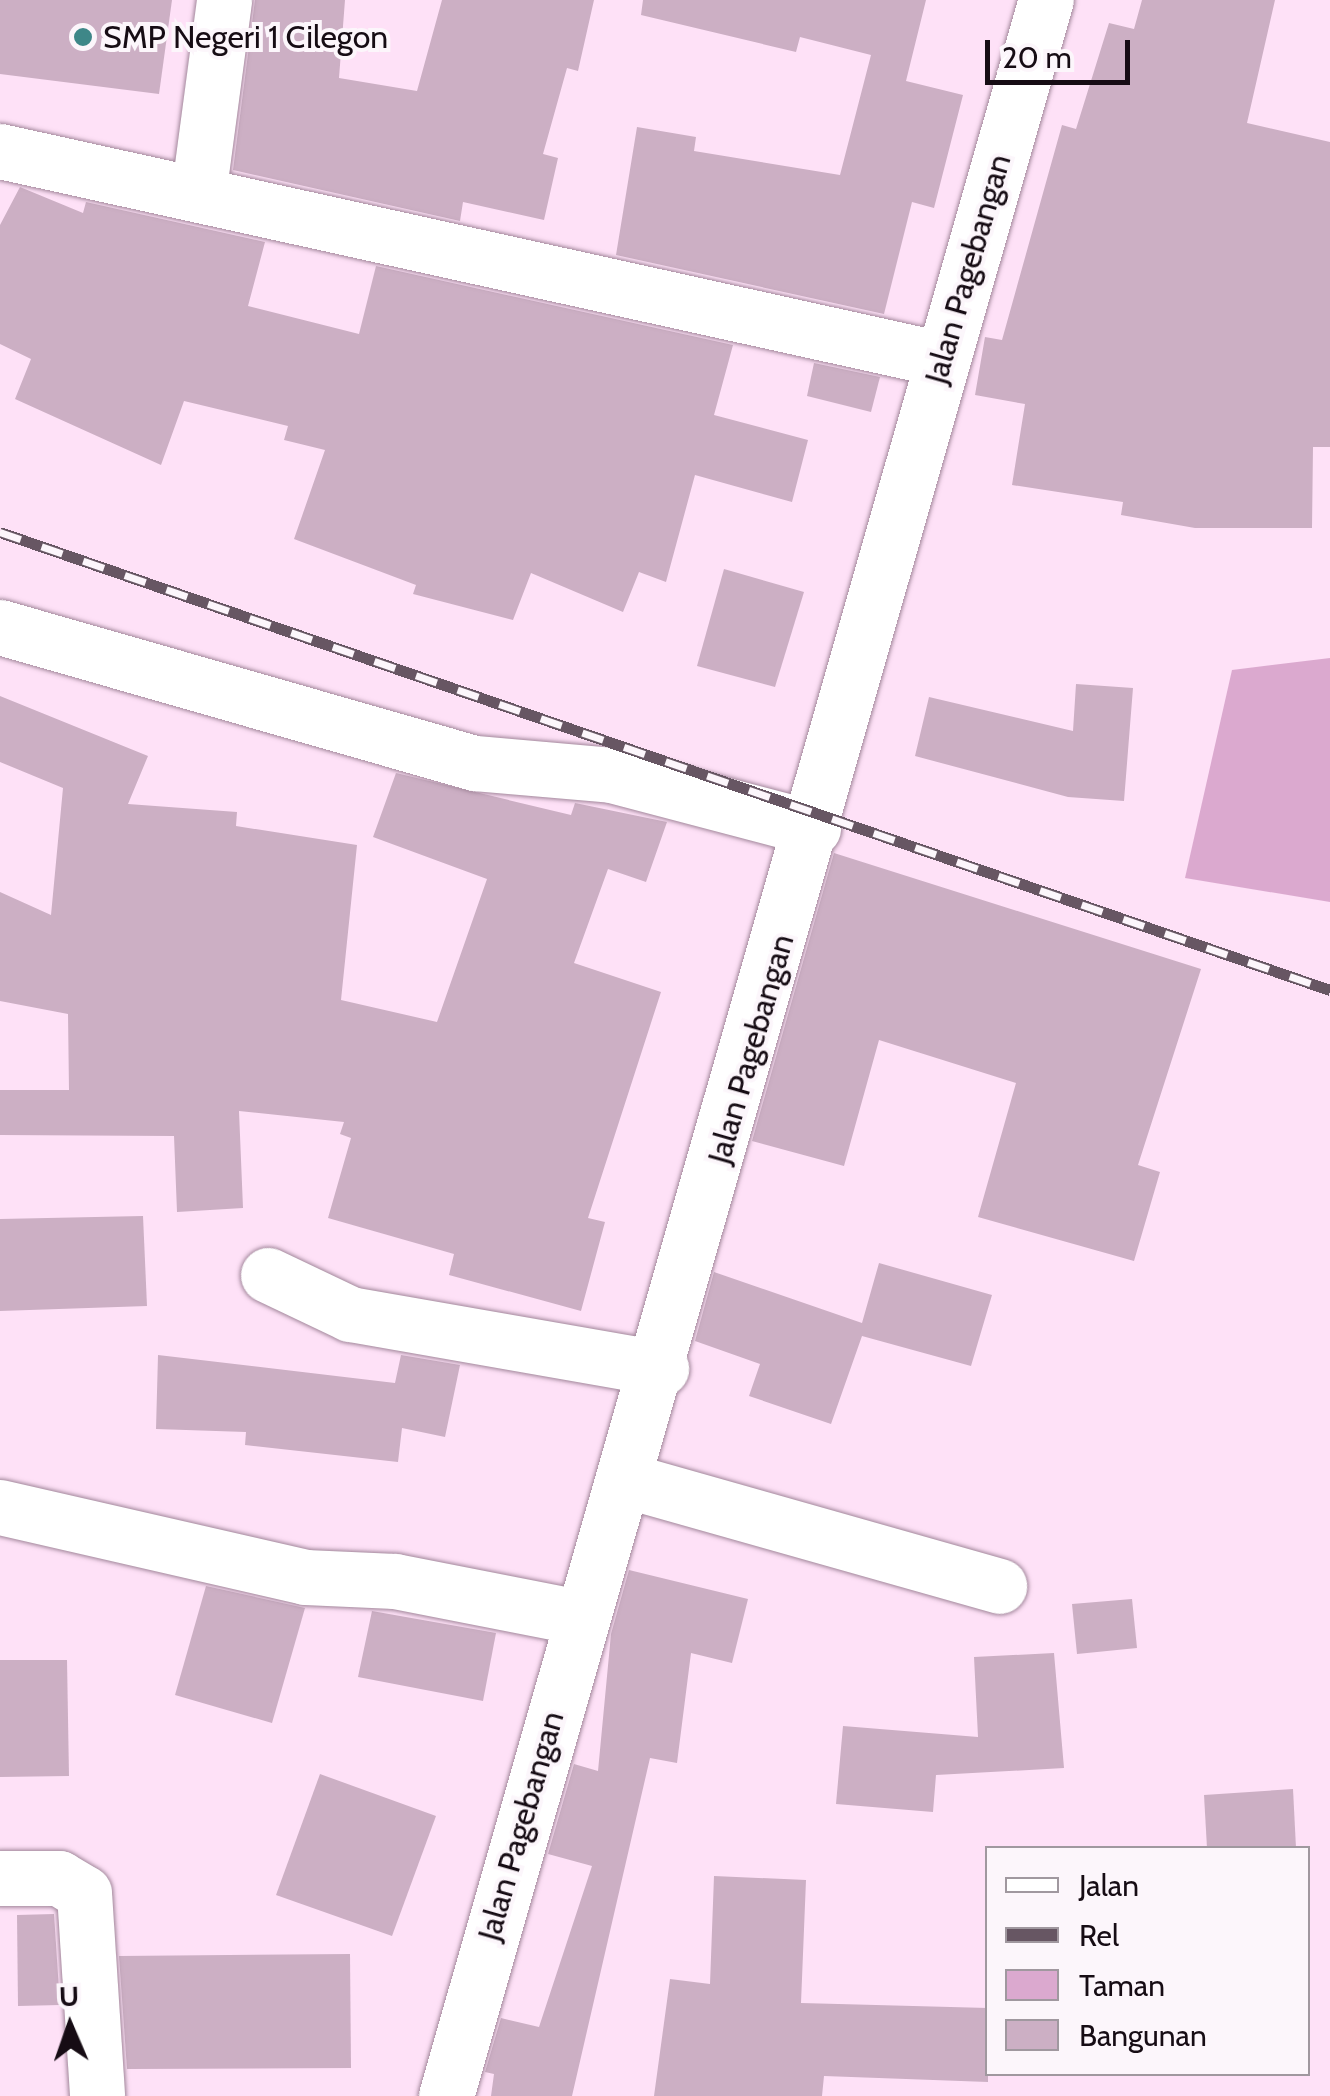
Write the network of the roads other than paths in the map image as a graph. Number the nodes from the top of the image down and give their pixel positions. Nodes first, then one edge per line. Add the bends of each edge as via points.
1 (224, 0) edge
2 (1046, 0) edge
3 (0, 150) edge
4 (199, 188) junction
5 (941, 359) junction
6 (0, 627) edge
7 (813, 828) junction
8 (268, 1276) dead end
9 (661, 1368) junction
10 (624, 1480) junction
11 (0, 1507) edge
12 (999, 1586) dead end
13 (579, 1617) junction
14 (0, 1878) edge
15 (97, 2096) edge
16 (446, 2096) edge

1 - 4 street
2 - 5 street, Jalan Pagebangan
3 - 4 street
4 - 5 street
5 - 7 street, Jalan Pagebangan
6 - 7 street via 475,763 611,775
7 - 9 street, Jalan Pagebangan
8 - 9 street via 350,1314
9 - 10 street, Jalan Pagebangan
10 - 12 street
10 - 13 street, Jalan Pagebangan
11 - 13 street via 305,1577 394,1581
13 - 16 street, Jalan Pagebangan
14 - 15 street via 59,1878 84,1893

